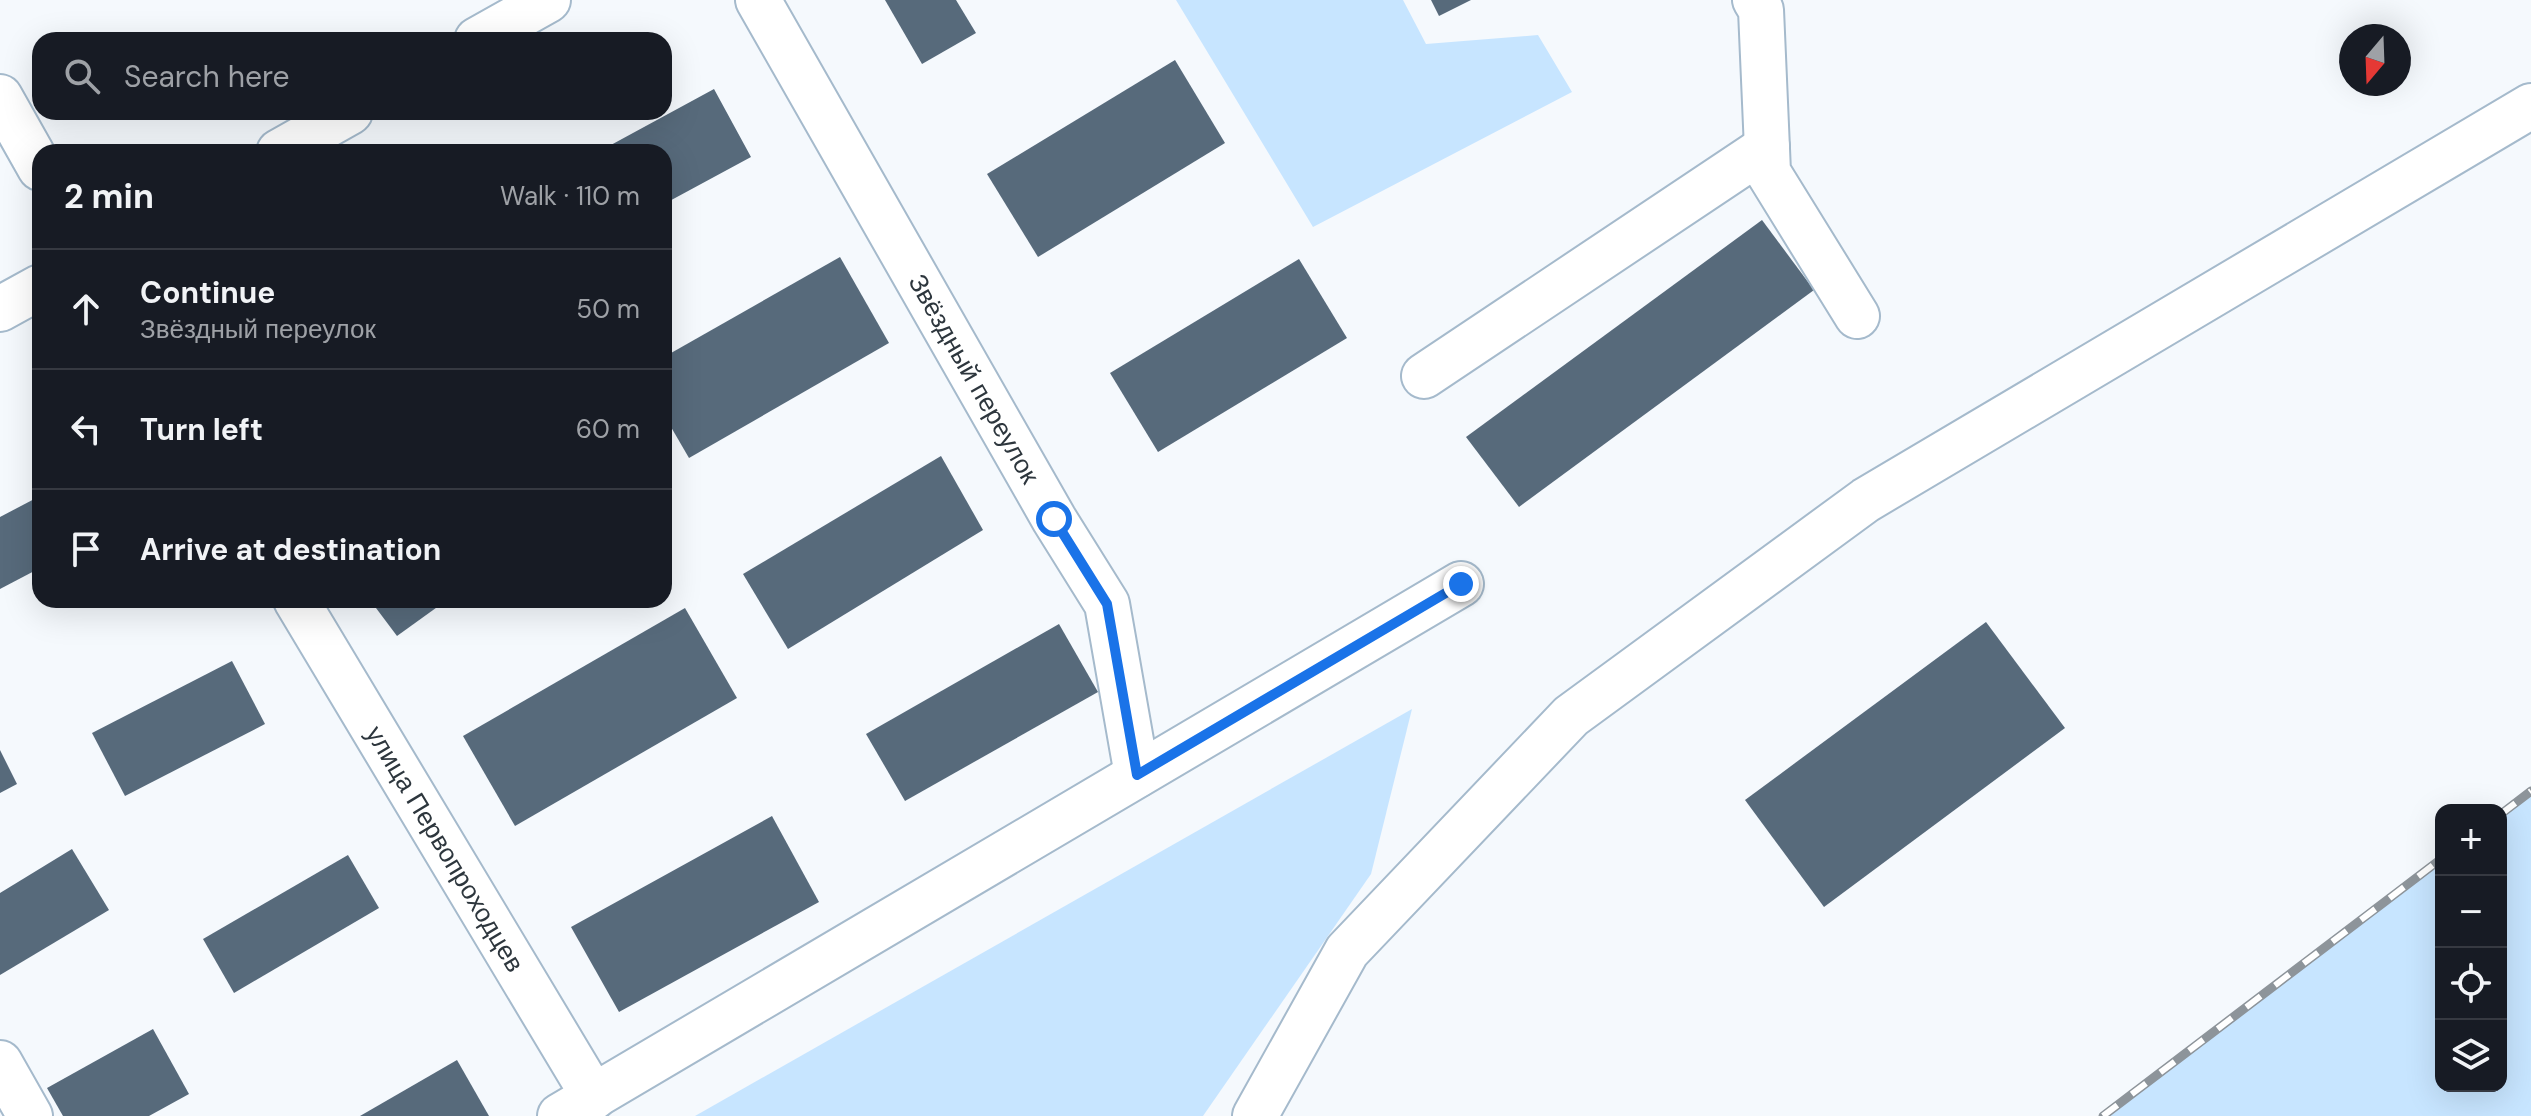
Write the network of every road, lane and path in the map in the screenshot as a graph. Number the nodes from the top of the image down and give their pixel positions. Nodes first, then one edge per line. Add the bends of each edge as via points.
1 (548, 0) edge
2 (758, 0) edge
3 (1758, 5) edge
4 (491, 32) edge
5 (0, 97) edge
6 (2531, 106) edge
7 (336, 120) edge
8 (293, 144) edge
9 (1767, 147) junction
10 (32, 154) edge
11 (32, 291) edge
12 (0, 309) edge
13 (1857, 316) dead end
14 (1424, 376) dead end
15 (1461, 584) dead end
16 (300, 608) edge
17 (1137, 775) junction
18 (0, 1063) edge
19 (577, 1106) edge
20 (30, 1116) edge
21 (1255, 1116) edge

1 - 4 street
2 - 17 street, Звёздный переулок via 1107,604
3 - 9 street
5 - 10 street
6 - 21 street via 1866,500 1571,716 1347,951
7 - 8 street
9 - 13 street via 1768,172
9 - 14 street
11 - 12 street
15 - 17 street
16 - 19 street, улица Первопроходцев
17 - 19 street
18 - 20 street

